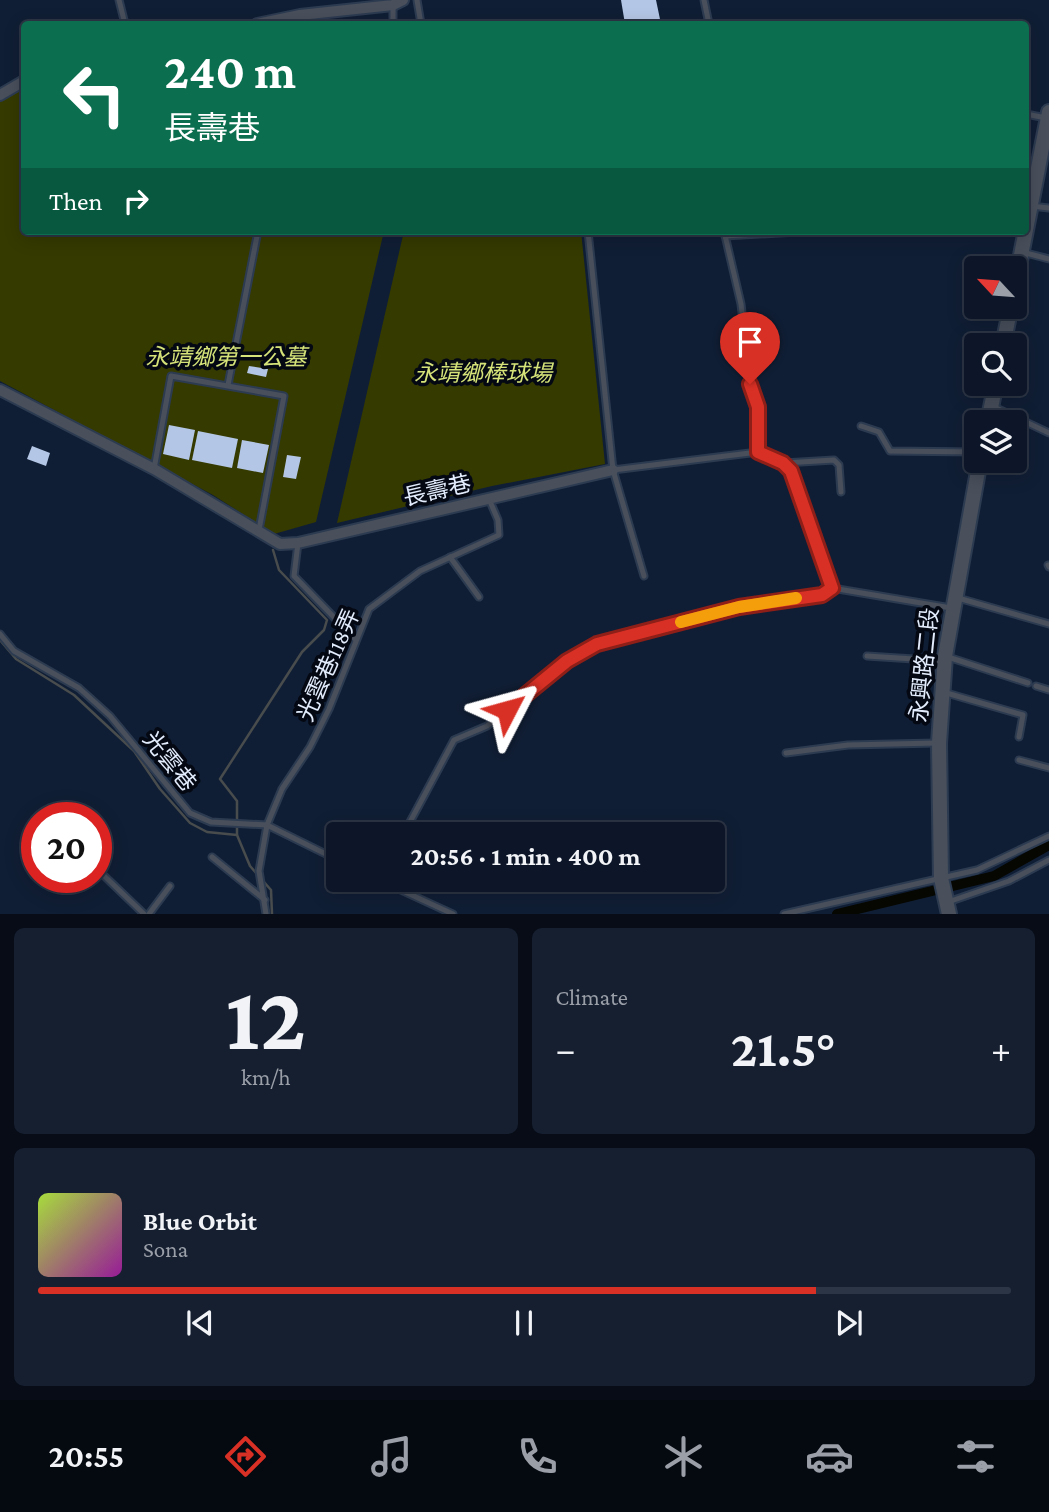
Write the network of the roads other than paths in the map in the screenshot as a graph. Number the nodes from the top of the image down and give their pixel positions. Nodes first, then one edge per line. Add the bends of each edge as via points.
1 (119, 0) edge
2 (417, 0) edge
3 (704, 0) edge
4 (398, 2) edge
5 (124, 21) edge
6 (271, 21) edge
7 (394, 21) edge
8 (420, 21) edge
9 (708, 21) edge
10 (21, 83) edge
11 (0, 95) edge
12 (1029, 114) edge
13 (1048, 115) edge
14 (1030, 206) junction
15 (1049, 208) edge
16 (1029, 211) edge
17 (257, 235) edge
18 (588, 235) edge
19 (725, 235) edge
20 (1024, 235) edge
21 (1021, 252) junction
22 (1020, 256) edge
23 (1049, 259) edge
24 (229, 385) junction
25 (0, 390) edge
26 (993, 396) edge
27 (991, 406) junction
28 (990, 410) edge
29 (861, 426) dead end
30 (1049, 433) edge
31 (758, 452) junction
32 (964, 452) edge
33 (783, 463) junction
34 (154, 469) junction
35 (613, 470) junction
36 (978, 473) edge
37 (841, 492) dead end
38 (489, 499) junction
39 (259, 533) junction
40 (298, 543) junction
41 (450, 557) junction
42 (644, 576) dead end
43 (832, 588) junction
44 (479, 597) dead end
45 (954, 603) junction
46 (1049, 624) edge
47 (0, 634) edge
48 (355, 639) junction
49 (867, 656) dead end
50 (945, 659) junction
51 (1028, 683) dead end
52 (1036, 686) dead end
53 (1049, 690) edge
54 (943, 692) junction
55 (1019, 737) dead end
56 (939, 743) junction
57 (786, 753) dead end
58 (1019, 760) dead end
59 (1049, 768) edge
60 (410, 822) edge
61 (267, 825) junction
62 (1049, 836) edge
63 (326, 854) edge
64 (212, 857) dead end
65 (1049, 859) edge
66 (941, 878) junction
67 (112, 883) edge
68 (170, 887) dead end
69 (404, 892) edge
70 (265, 900) junction
71 (949, 908) edge
72 (146, 914) edge
73 (266, 914) edge
74 (453, 914) edge
75 (784, 914) edge

1 - 5 lane
2 - 8 lane
3 - 9 lane
4 - 6 street
4 - 7 lane
10 - 11 street
12 - 13 lane
13 - 14 street
14 - 15 lane
14 - 16 street
17 - 24 lane
18 - 35 lane
19 - 31 lane via 741,304 750,384 758,407
20 - 21 street
21 - 22 street
21 - 23 lane
24 - 34 lane via 171,376
24 - 39 lane via 284,396
25 - 34 street, 長壽巷
26 - 27 street
27 - 28 street
27 - 30 lane
29 - 32 lane via 879,432 890,451
31 - 33 lane
31 - 35 lane, 長壽巷
33 - 37 lane via 834,460 839,465
33 - 43 lane via 791,471
34 - 39 street, 長壽巷
35 - 38 street, 長壽巷
35 - 42 lane
36 - 45 street, 永興路二段
38 - 40 street, 長壽巷
38 - 41 lane, 光雲巷118弄 via 499,536
39 - 40 street, 長壽巷 via 280,544
40 - 48 lane via 294,576
41 - 44 lane
41 - 48 lane, 光雲巷118弄 via 420,571 369,609
43 - 45 lane
43 - 60 lane via 822,595 739,607 597,644 567,661 487,726 454,740
45 - 46 lane via 1026,614
45 - 50 street, 永興路二段
47 - 61 lane, 光雲巷 via 14,651 79,688 110,716 190,813 211,822
48 - 61 lane, 光雲巷118弄 via 329,709 282,789
49 - 50 lane
50 - 51 lane
50 - 54 street, 永興路二段
52 - 53 lane
54 - 55 lane via 1023,715
54 - 56 street, 永興路二段
56 - 57 lane via 848,745
56 - 66 street, 永興路二段
58 - 59 lane
61 - 63 lane, 光雲巷
61 - 70 lane, 光雲巷118弄 via 259,871
62 - 66 lane via 977,870
64 - 70 lane
65 - 71 lane
66 - 71 street, 永興路二段
66 - 75 lane
67 - 72 lane
68 - 72 lane
69 - 74 lane
70 - 73 lane

